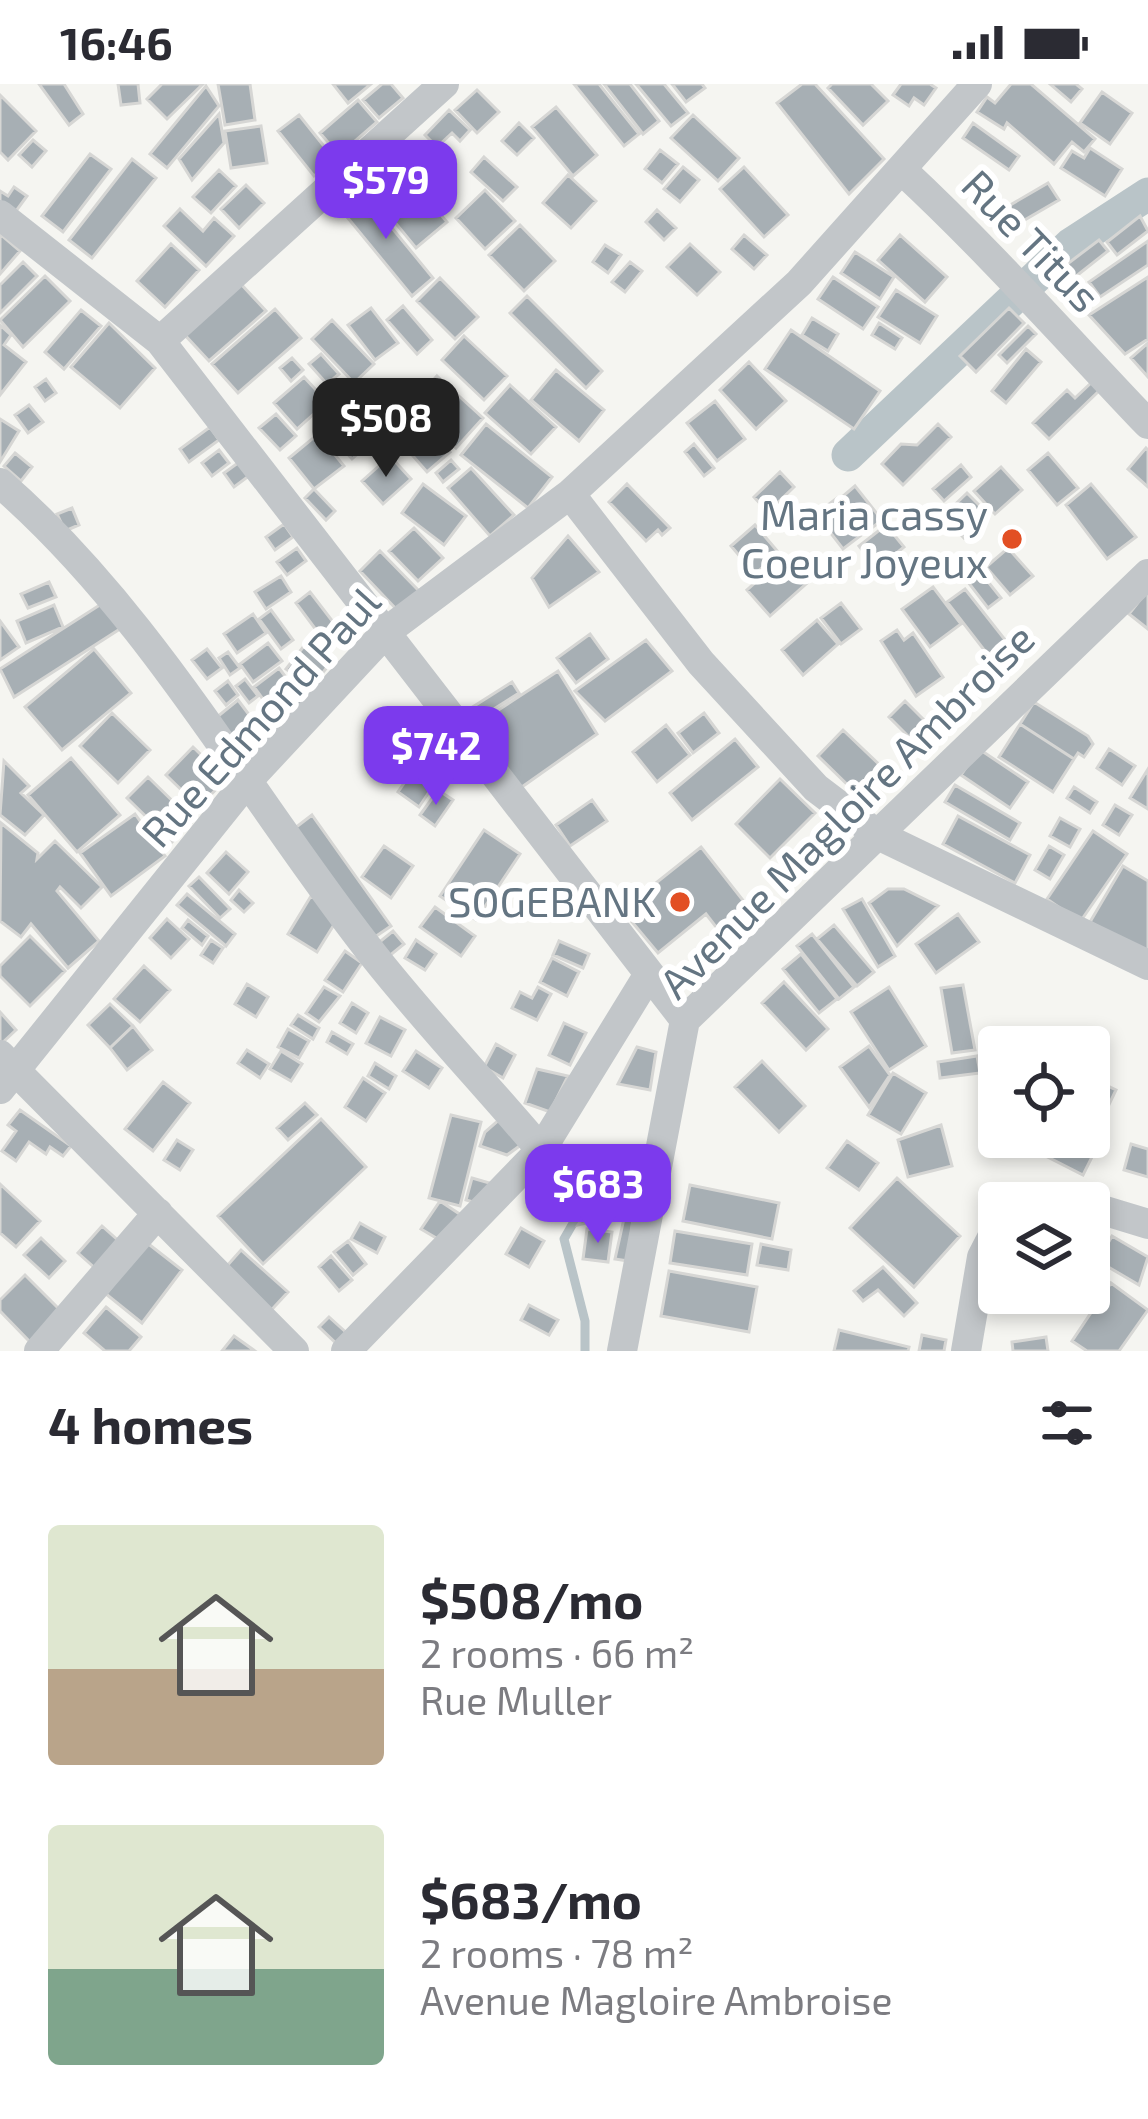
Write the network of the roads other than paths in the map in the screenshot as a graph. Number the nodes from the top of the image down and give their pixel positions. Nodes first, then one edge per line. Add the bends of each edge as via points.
1 (444, 84) edge
2 (977, 84) edge
3 (903, 171) junction
4 (0, 215) edge
5 (160, 341) junction
6 (1148, 424) edge
7 (0, 483) edge
8 (570, 494) junction
9 (1148, 574) edge
10 (387, 631) junction
11 (249, 779) junction
12 (878, 835) junction
13 (1148, 965) edge
14 (649, 974) junction
15 (685, 1020) junction
16 (5, 1072) edge
17 (542, 1150) junction
18 (158, 1213) junction
19 (1110, 1213) edge
20 (1148, 1224) edge
21 (978, 1276) edge
22 (969, 1319) junction
23 (39, 1351) edge
24 (294, 1351) edge
25 (346, 1351) edge
26 (622, 1351) edge
27 (966, 1351) edge
28 (980, 1351) edge

1 - 5 street
2 - 3 street, Rue Edmond Paul
3 - 6 street, Rue Titus via 1003,264
3 - 8 street, Rue Edmond Paul via 799,283
4 - 5 street
5 - 10 street
7 - 11 street via 56,531
8 - 10 street, Rue Edmond Paul
8 - 12 street via 700,662 816,788
9 - 12 street, Avenue Magloire Ambroise
10 - 11 street, Rue Edmond Paul
10 - 14 street
11 - 16 street, Rue Edmond Paul
11 - 17 street via 374,955
12 - 13 street
12 - 15 street, Avenue Magloire Ambroise
14 - 15 street
14 - 17 street
15 - 26 street, Avenue Magloire Ambroise
16 - 18 street
17 - 25 street
18 - 23 street
18 - 24 street
19 - 20 street
21 - 22 street
22 - 27 street
22 - 28 street

